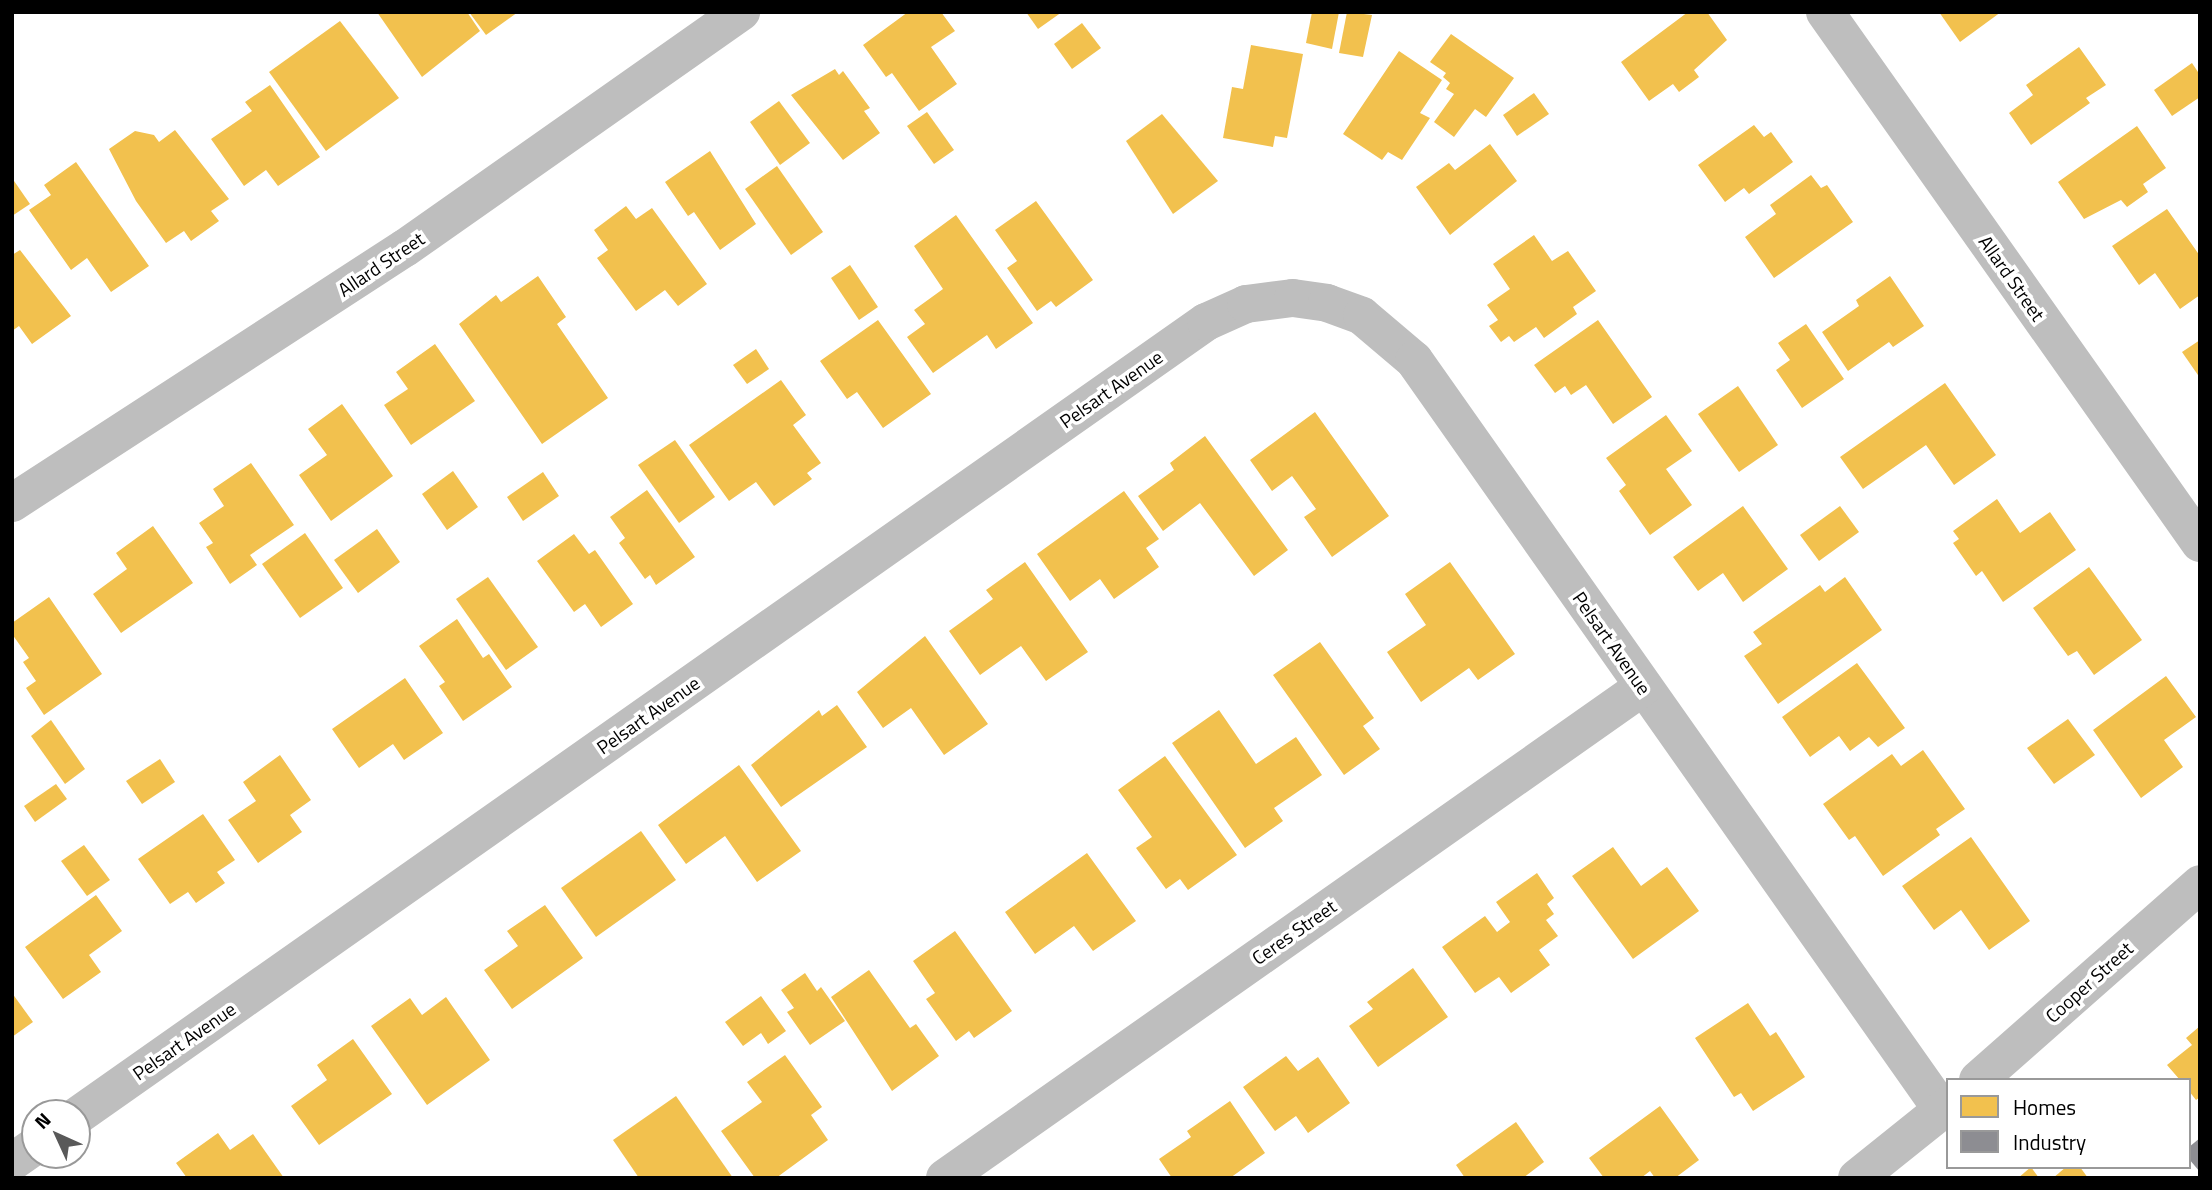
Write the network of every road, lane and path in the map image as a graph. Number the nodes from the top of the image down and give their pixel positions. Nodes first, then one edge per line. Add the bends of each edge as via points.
1 (741, 12) edge
2 (1825, 12) edge
3 (12, 503) edge
4 (2200, 543) edge
5 (1643, 687) junction
6 (2200, 884) edge
7 (1981, 1078) edge
8 (91, 1106) edge
9 (1945, 1107) edge
10 (945, 1178) edge
11 (1857, 1178) edge

1 - 3 street, Allard Street via 405,248
2 - 4 street, Allard Street
5 - 8 street, Pelsart Avenue via 1415,360 1394,339 1362,316 1327,303 1293,298 1246,304 1206,322
5 - 9 street, Pelsart Avenue
5 - 10 street, Ceres Street
6 - 7 street, Cooper Street
9 - 11 street

